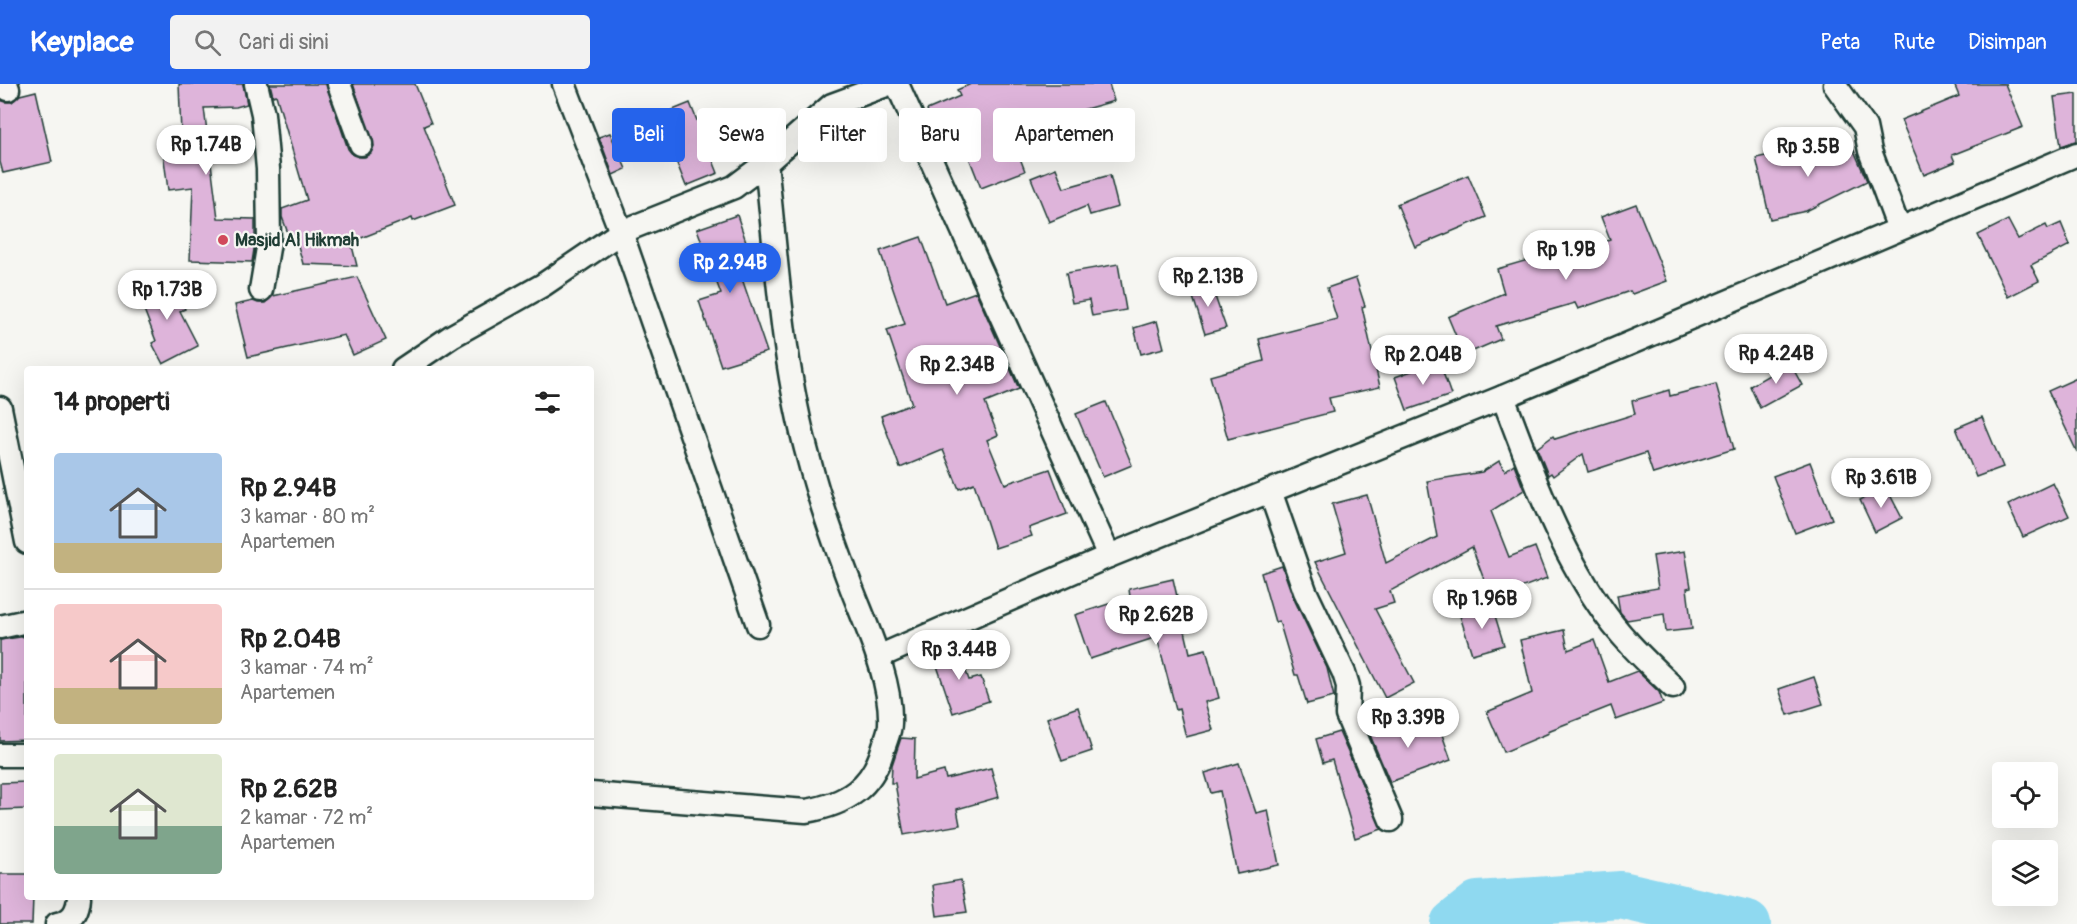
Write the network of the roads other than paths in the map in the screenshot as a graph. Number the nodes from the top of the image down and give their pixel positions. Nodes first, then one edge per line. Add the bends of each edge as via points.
1 (256, 84) edge
2 (339, 84) edge
3 (564, 84) edge
4 (889, 84) edge
5 (897, 84) edge
6 (1835, 85) edge
7 (361, 144) dead end
8 (2077, 154) edge
9 (766, 163) junction
10 (1899, 230) junction
11 (621, 232) junction
12 (261, 290) dead end
13 (407, 366) edge
14 (1503, 397) junction
15 (0, 408) edge
16 (12, 451) edge
17 (1270, 491) junction
18 (24, 524) edge
19 (1109, 556) junction
20 (24, 622) edge
21 (758, 625) dead end
22 (0, 627) edge
23 (878, 657) junction
24 (1672, 687) dead end
25 (0, 755) edge
26 (24, 755) edge
27 (594, 795) edge
28 (1391, 820) dead end
29 (79, 900) edge
30 (57, 924) edge

1 - 12 street via 268,169 269,242
2 - 7 street
3 - 11 street
4 - 9 street via 832,105
5 - 19 street
6 - 10 street via 1865,126 1870,152
8 - 10 street
9 - 11 street via 734,187
9 - 23 street via 787,360 808,459
10 - 14 street
11 - 13 street via 543,285
11 - 21 street
14 - 17 street
14 - 24 street via 1563,543 1599,606 1632,648
15 - 16 street
16 - 18 street
17 - 19 street
17 - 28 street via 1305,591 1344,673 1348,686 1347,715
19 - 23 street
20 - 22 street
23 - 27 street via 889,701 890,725 870,776 846,799 806,811
25 - 26 street
29 - 30 street via 72,917

